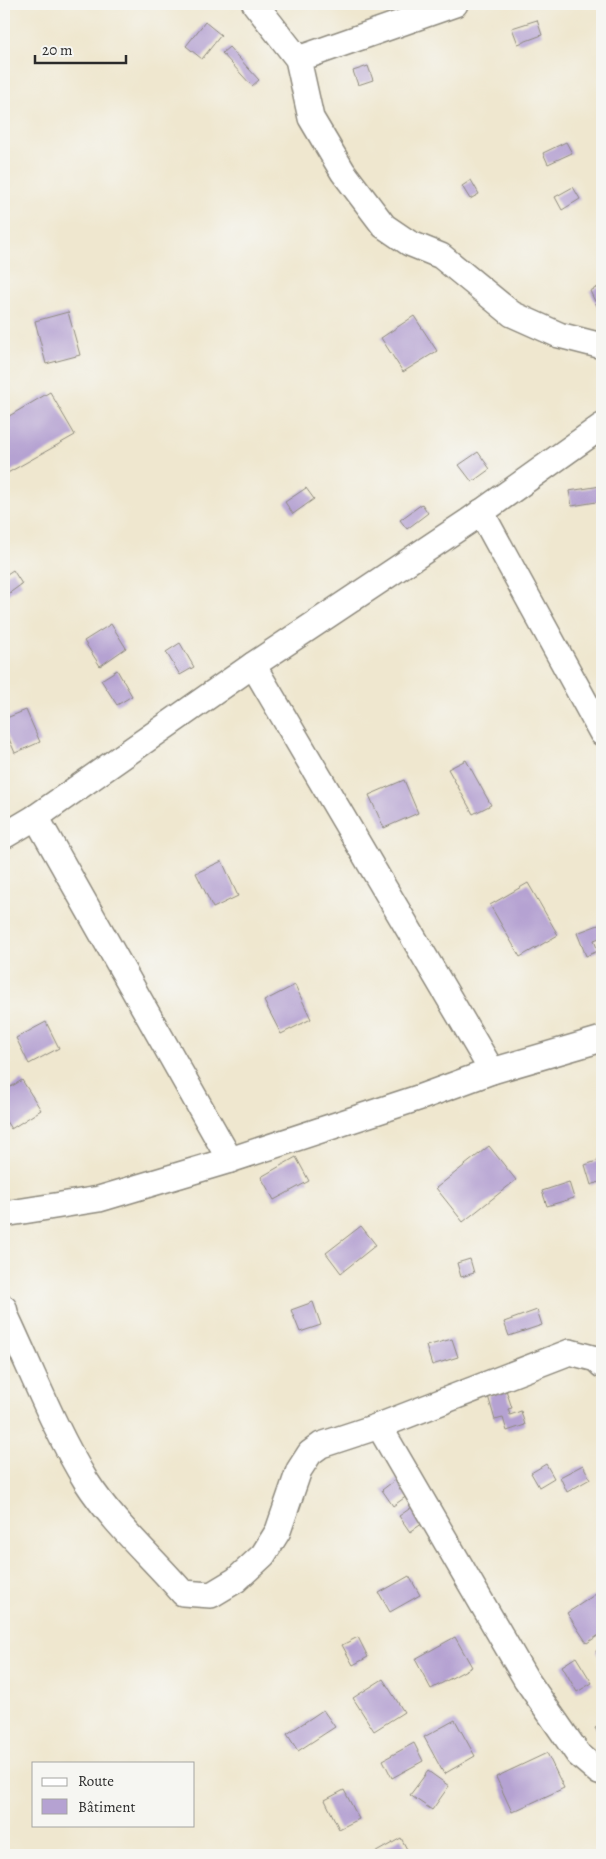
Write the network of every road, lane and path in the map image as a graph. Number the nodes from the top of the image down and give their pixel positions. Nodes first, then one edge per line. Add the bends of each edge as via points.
1 (255, 4) edge
2 (456, 4) edge
3 (298, 58) junction
4 (602, 346) edge
5 (602, 426) edge
6 (481, 512) junction
7 (253, 665) junction
8 (602, 732) edge
9 (36, 817) junction
10 (4, 836) edge
11 (602, 1039) edge
12 (492, 1071) junction
13 (230, 1160) junction
14 (4, 1214) edge
15 (4, 1308) edge
16 (600, 1360) edge
17 (379, 1426) junction
18 (602, 1772) edge

1 - 3 street
2 - 3 street
3 - 4 street via 311,118 343,172 384,226 409,243 441,256 512,314 559,335
5 - 6 street
6 - 7 street
6 - 8 street
7 - 9 street
7 - 12 street
9 - 10 street
9 - 13 street
11 - 12 street
12 - 13 street
13 - 14 street via 100,1198
15 - 17 street via 86,1481 112,1516 183,1593 211,1595 236,1580 262,1555 278,1531 299,1470 310,1453 321,1445
16 - 17 street via 570,1352
17 - 18 street via 526,1678 578,1754

